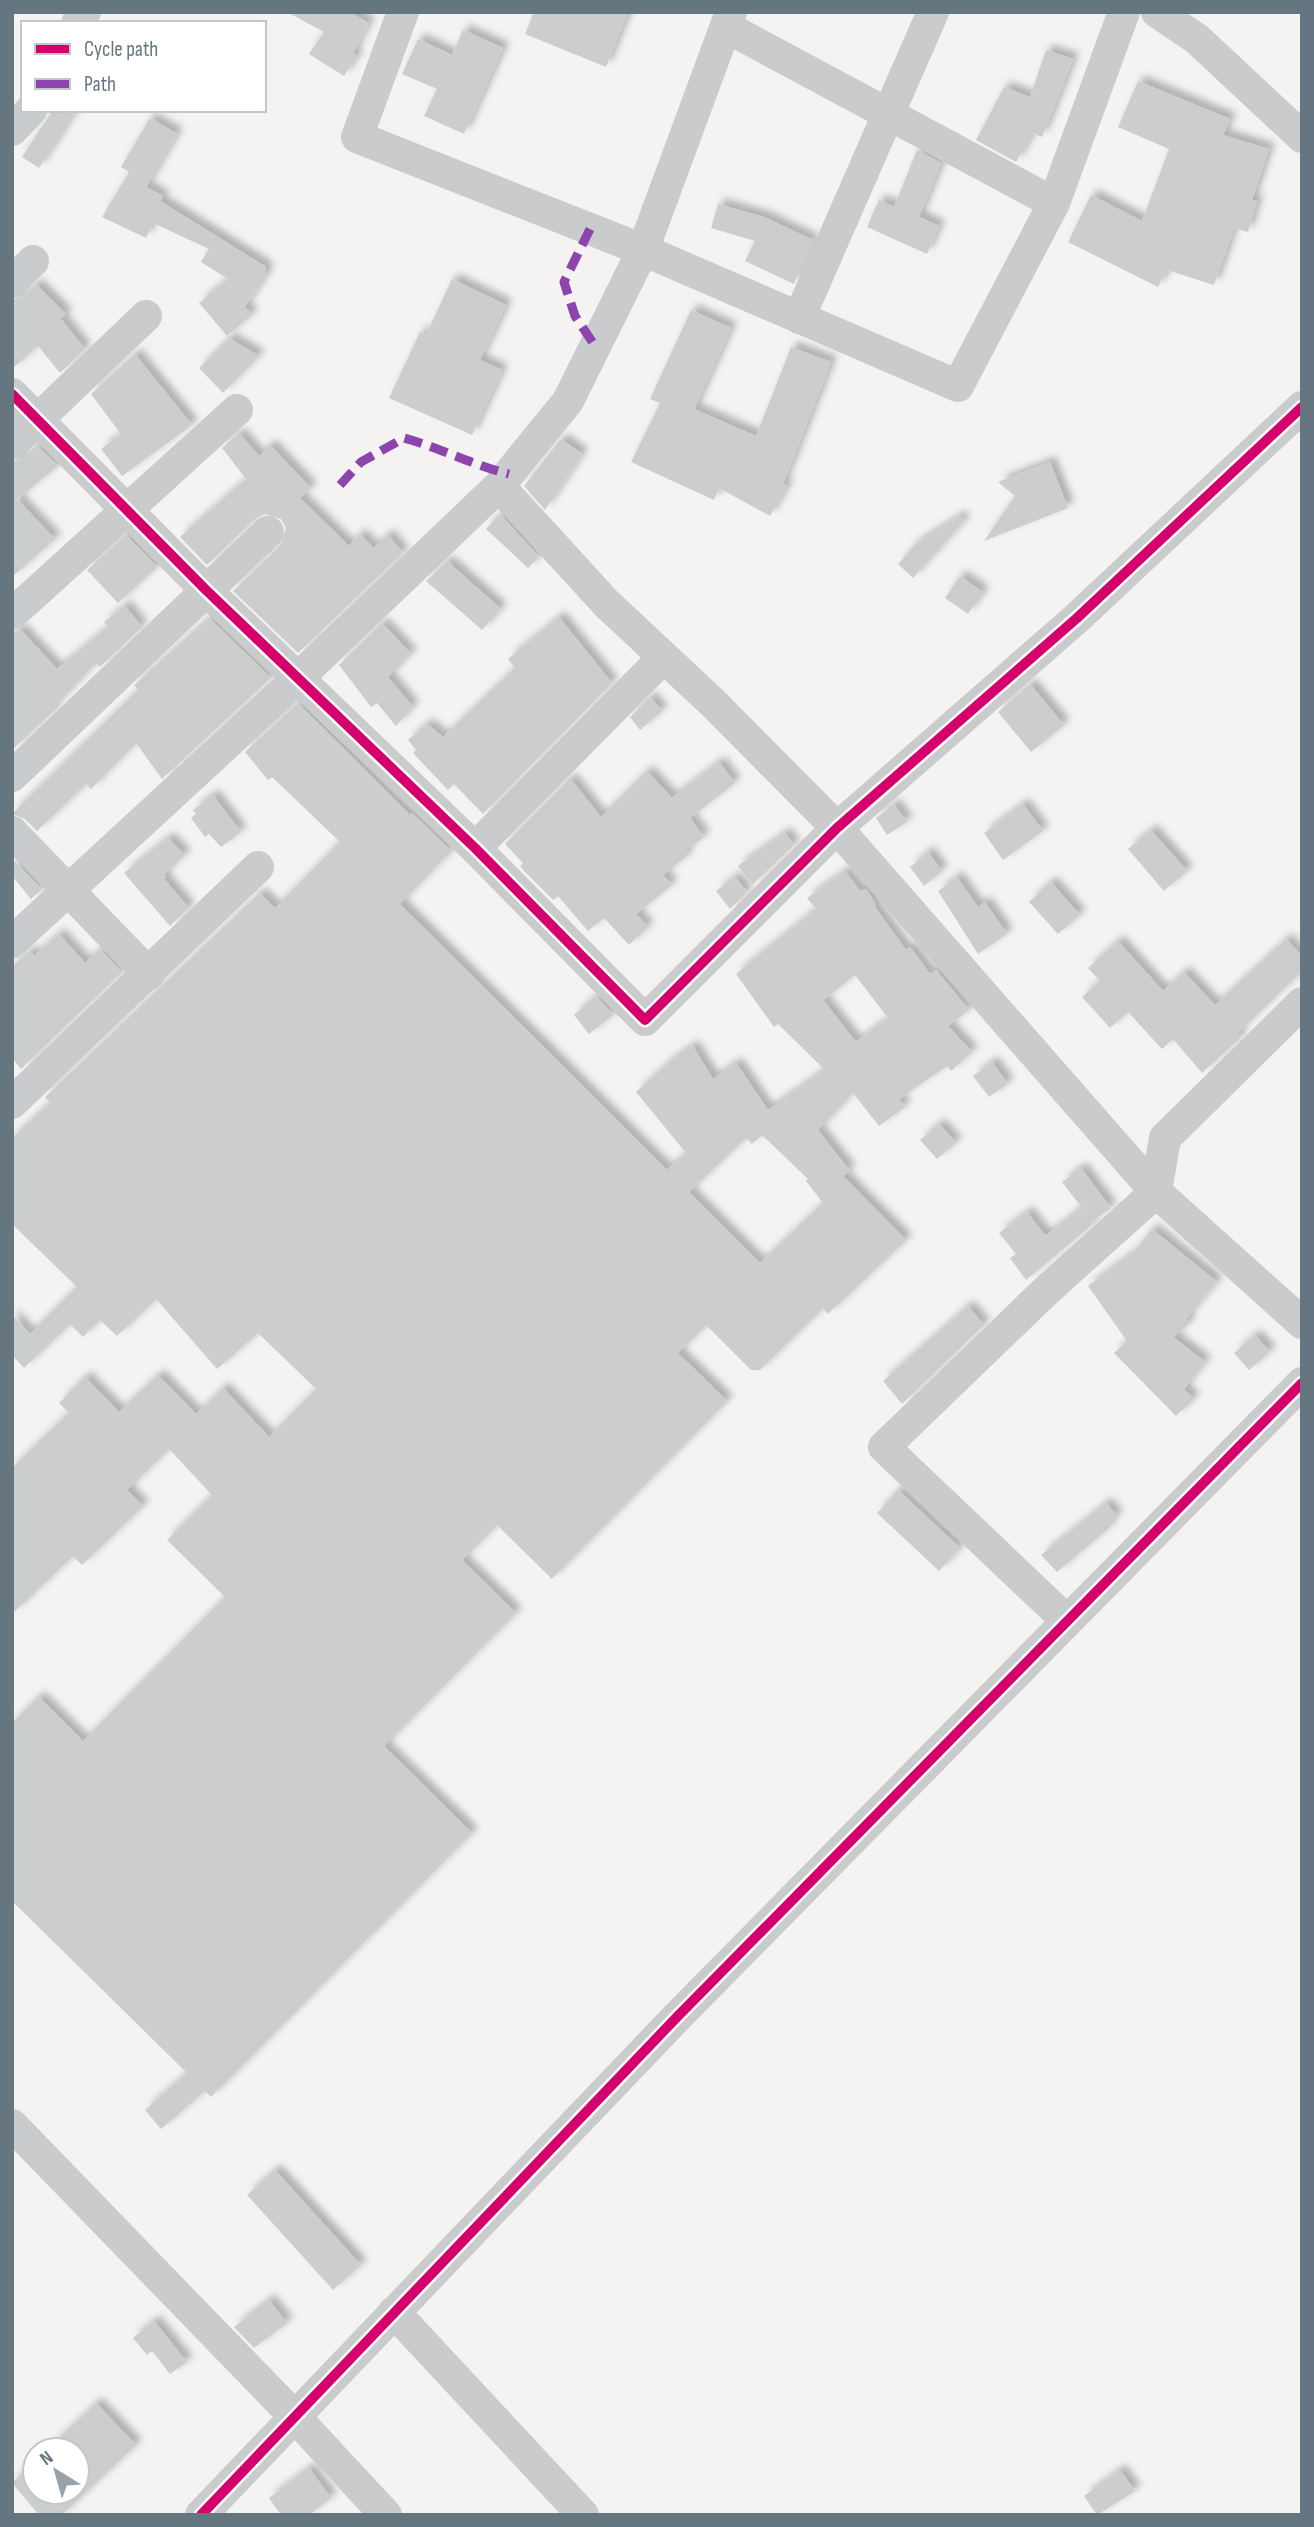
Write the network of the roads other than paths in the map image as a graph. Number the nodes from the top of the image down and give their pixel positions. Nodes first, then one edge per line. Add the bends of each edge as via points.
1 (403, 12) edge
2 (933, 12) edge
3 (1124, 12) edge
4 (1157, 12) edge
5 (728, 20) edge
6 (29, 112) edge
7 (888, 114) junction
8 (12, 130) edge
9 (1302, 137) edge
10 (1054, 203) junction
11 (643, 250) junction
12 (146, 316) dead end
13 (799, 318) junction
14 (12, 394) edge
15 (1302, 407) edge
16 (237, 410) dead end
17 (38, 420) junction
18 (12, 444) edge
19 (499, 486) junction
20 (127, 510) junction
21 (268, 532) dead end
22 (206, 590) junction
23 (12, 614) edge
24 (664, 657) junction
25 (297, 679) junction
26 (12, 776) edge
27 (837, 828) junction
28 (12, 832) edge
29 (475, 848) junction
30 (258, 867) dead end
31 (67, 891) junction
32 (12, 942) edge
33 (149, 974) junction
34 (1302, 1003) edge
35 (12, 1103) edge
36 (1156, 1192) junction
37 (1302, 1323) edge
38 (1302, 1383) edge
39 (1068, 1621) junction
40 (12, 2125) edge
41 (394, 2312) junction
42 (294, 2416) junction
43 (201, 2515) edge
44 (386, 2515) edge
45 (583, 2515) edge

1 - 11 street via 358,137
2 - 7 street
3 - 10 street
4 - 9 street via 1197,40
5 - 7 street
5 - 11 street
6 - 8 street
7 - 10 street
7 - 13 street
10 - 13 street via 958,386
11 - 13 street
11 - 19 street via 568,401
12 - 17 street
14 - 17 street
15 - 27 street via 1077,618
16 - 20 street
17 - 18 street
17 - 20 street
19 - 24 street via 606,603
19 - 25 street
20 - 22 street
20 - 23 street
21 - 22 street
22 - 25 street
22 - 26 street
24 - 27 street
24 - 29 street
25 - 29 street
25 - 31 street
27 - 29 street via 645,1020
27 - 36 street
28 - 31 street
30 - 33 street
31 - 32 street
31 - 33 street
33 - 35 street
34 - 36 street via 1165,1138
36 - 37 street
36 - 39 street via 884,1447
38 - 39 street
39 - 41 street
40 - 42 street
41 - 42 street
41 - 45 street
42 - 43 street
42 - 44 street

